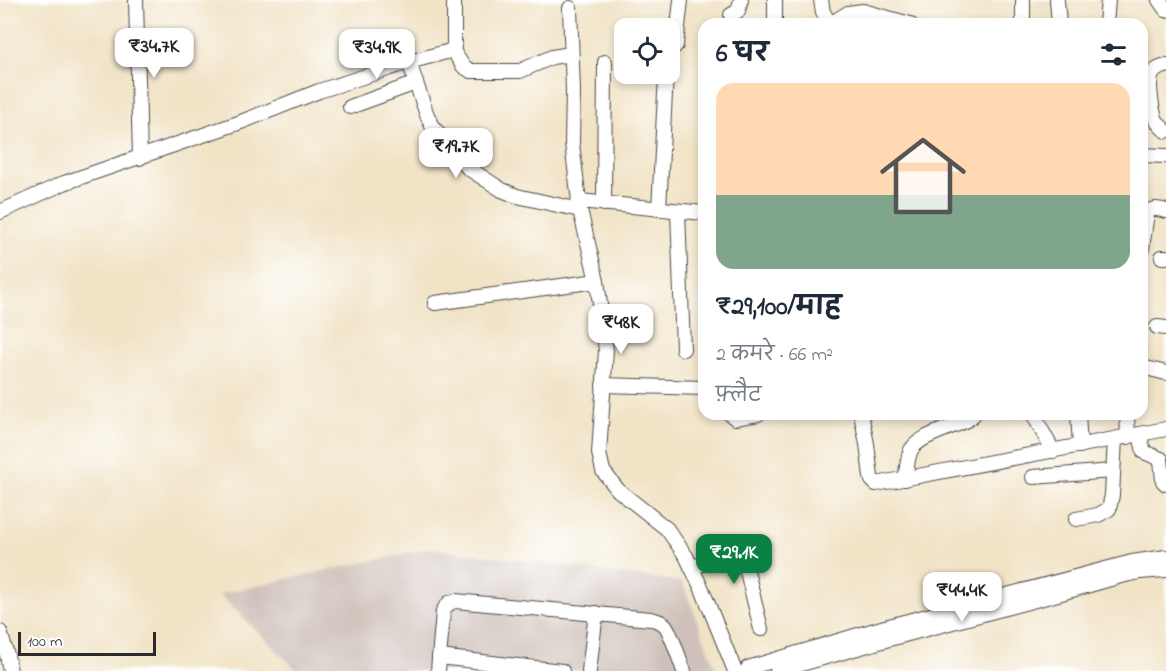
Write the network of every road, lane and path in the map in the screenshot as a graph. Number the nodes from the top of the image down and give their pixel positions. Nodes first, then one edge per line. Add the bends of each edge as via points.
1 (136, 0) edge
2 (454, 0) edge
3 (681, 0) edge
4 (741, 0) edge
5 (775, 0) edge
6 (821, 0) edge
7 (1023, 0) edge
8 (1057, 0) edge
9 (1108, 0) edge
10 (1159, 0) edge
11 (858, 6) edge
12 (570, 8) dead end
13 (1166, 10) edge
14 (731, 15) dead end
15 (679, 18) edge
16 (775, 18) edge
17 (826, 18) edge
18 (840, 18) edge
19 (890, 18) edge
20 (1023, 18) edge
21 (1058, 18) edge
22 (1106, 18) edge
23 (452, 49) junction
24 (571, 54) junction
25 (409, 62) junction
26 (605, 62) dead end
27 (1166, 66) edge
28 (416, 83) junction
29 (665, 84) edge
30 (350, 107) dead end
31 (1166, 131) edge
32 (1148, 155) edge
33 (1166, 156) edge
34 (140, 158) junction
35 (604, 204) junction
36 (580, 206) junction
37 (659, 209) junction
38 (678, 211) junction
39 (1166, 211) edge
40 (0, 212) edge
41 (1148, 212) edge
42 (698, 213) edge
43 (597, 281) junction
44 (435, 303) dead end
45 (683, 349) dead end
46 (1148, 368) edge
47 (1166, 373) edge
48 (603, 385) junction
49 (698, 388) edge
50 (862, 420) edge
51 (967, 420) edge
52 (1037, 420) edge
53 (1078, 420) edge
54 (1128, 420) edge
55 (1166, 429) edge
56 (1128, 437) junction
57 (1080, 446) junction
58 (1053, 451) junction
59 (1113, 471) junction
60 (1033, 477) dead end
61 (905, 479) junction
62 (1166, 484) edge
63 (1076, 519) dead end
64 (1166, 557) edge
65 (691, 567) junction
66 (1166, 570) edge
67 (596, 614) junction
68 (761, 629) dead end
69 (0, 632) edge
70 (4, 655) edge
71 (438, 664) edge
72 (10, 671) edge
73 (562, 671) edge
74 (589, 671) edge
75 (684, 671) edge
76 (735, 671) edge
77 (747, 671) edge
78 (777, 671) edge

1 - 34 street
2 - 23 street
3 - 15 street
4 - 14 street via 738,11
5 - 16 street
6 - 17 street
7 - 20 street
8 - 21 street
9 - 22 street
10 - 13 street
11 - 18 street
11 - 19 street
12 - 24 street
23 - 24 street via 471,71 514,72
23 - 25 street
24 - 36 street via 572,143
25 - 28 street
25 - 34 street
26 - 35 street
27 - 31 street via 1153,73 1150,95 1156,119
28 - 30 street
28 - 36 street via 432,126 468,168 502,190
29 - 37 street
32 - 33 street
34 - 40 street via 64,183
35 - 36 street
35 - 37 street
36 - 43 street
37 - 38 street
38 - 42 street
38 - 45 street
39 - 41 street
43 - 44 street
43 - 48 street via 606,350
46 - 47 street
48 - 49 street
48 - 65 street via 599,453 603,471 618,490 667,529
50 - 61 street via 872,480 880,484
51 - 61 street via 915,445
52 - 58 street
53 - 57 street
54 - 56 street
55 - 56 street
56 - 57 street
56 - 59 street
56 - 62 street via 1147,454 1161,459
57 - 58 street
58 - 61 street
59 - 60 street
59 - 63 street via 1109,509
64 - 77 street via 1132,562 885,627
65 - 68 street via 740,558 745,563
65 - 76 street
66 - 78 street via 1121,576
67 - 71 street via 455,601 443,611
67 - 74 street
67 - 75 street via 660,621
69 - 70 street
70 - 72 street
71 - 73 street

